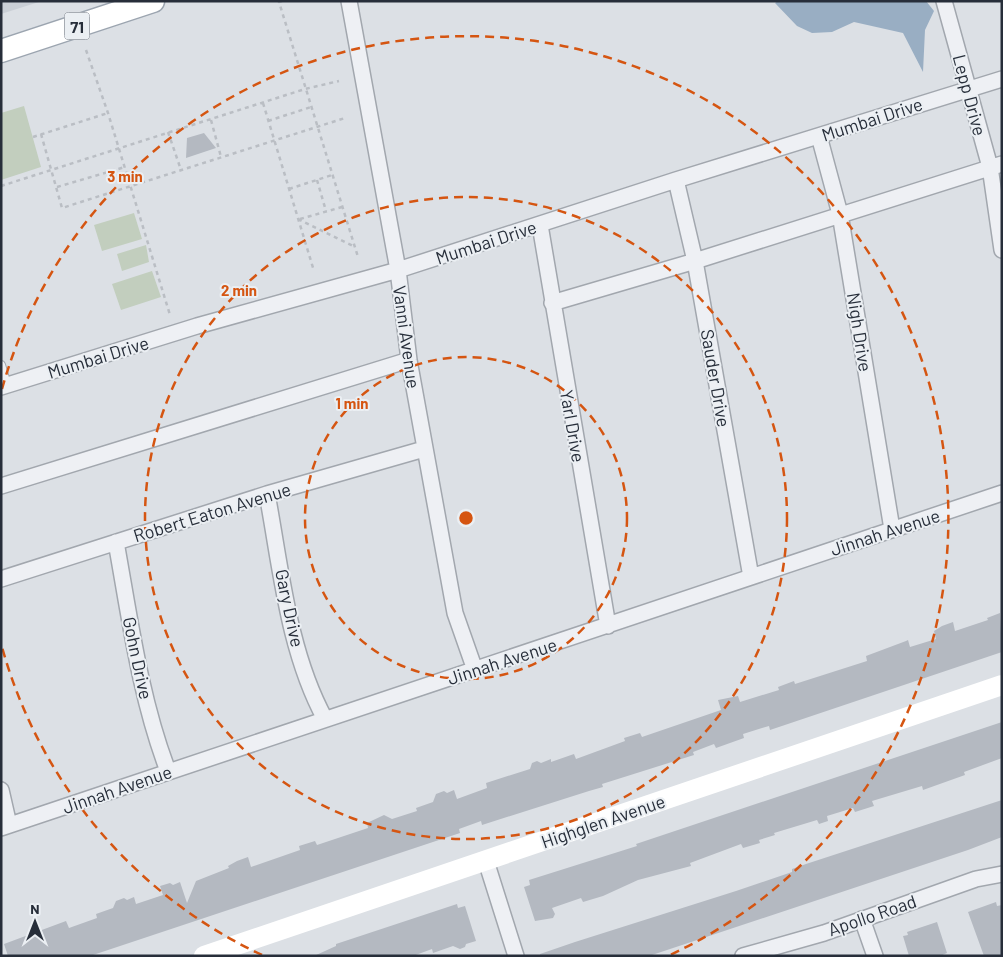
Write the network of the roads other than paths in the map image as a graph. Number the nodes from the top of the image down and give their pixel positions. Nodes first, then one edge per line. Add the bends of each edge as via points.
1 (153, 1) edge
2 (349, 1) edge
3 (944, 1) edge
4 (1, 51) edge
5 (1002, 78) edge
6 (969, 88) junction
7 (819, 136) junction
8 (996, 166) edge
9 (676, 180) junction
10 (840, 214) junction
11 (540, 225) junction
12 (1002, 250) edge
13 (695, 261) junction
14 (398, 270) junction
15 (552, 303) junction
16 (409, 360) junction
17 (1, 365) edge
18 (4, 386) edge
19 (424, 449) junction
20 (1, 486) edge
21 (1002, 493) edge
22 (267, 494) junction
23 (892, 530) junction
24 (116, 542) junction
25 (751, 576) junction
26 (1, 578) edge
27 (608, 626) junction
28 (475, 670) junction
29 (1002, 685) edge
30 (325, 719) junction
31 (168, 772) junction
32 (1, 790) edge
33 (5, 827) edge
34 (486, 861) junction
35 (1002, 874) edge
36 (862, 919) junction
37 (204, 956) edge
38 (516, 956) edge
39 (742, 956) edge
40 (875, 956) edge

1 - 4 main road, 71
2 - 14 street, Vanni Avenue
3 - 6 street, Lepp Drive
5 - 6 street, Mumbai Drive
6 - 7 street, Mumbai Drive
6 - 8 street, Lepp Drive
7 - 9 street, Mumbai Drive
7 - 10 street, Nigh Drive
8 - 10 street
8 - 12 street, Lepp Drive
9 - 11 street, Mumbai Drive
9 - 13 street, Sauder Drive
10 - 13 street
10 - 23 street, Nigh Drive
11 - 14 street, Mumbai Drive
11 - 15 street, Yarl Drive
13 - 15 street
13 - 25 street, Sauder Drive
14 - 16 street, Vanni Avenue
14 - 18 street, Mumbai Drive via 197,326
15 - 27 street, Yarl Drive
16 - 19 street, Vanni Avenue
16 - 20 street
17 - 18 lane
19 - 22 street, Robert Eaton Avenue
19 - 28 street, Vanni Avenue via 455,613
21 - 23 street, Jinnah Avenue
22 - 24 street, Robert Eaton Avenue
22 - 30 street, Gary Drive via 294,636 315,700
23 - 25 street, Jinnah Avenue
24 - 26 street, Robert Eaton Avenue
24 - 31 street, Gohn Drive via 140,673 157,744
25 - 27 street, Jinnah Avenue
27 - 28 street, Jinnah Avenue
28 - 30 street, Jinnah Avenue
29 - 34 street, Highglen Avenue
30 - 31 street, Jinnah Avenue
31 - 33 street, Jinnah Avenue
32 - 33 street
34 - 37 street, Highglen Avenue
34 - 38 street
35 - 36 street, Apollo Road via 976,879
36 - 39 street, Apollo Road
36 - 40 street

